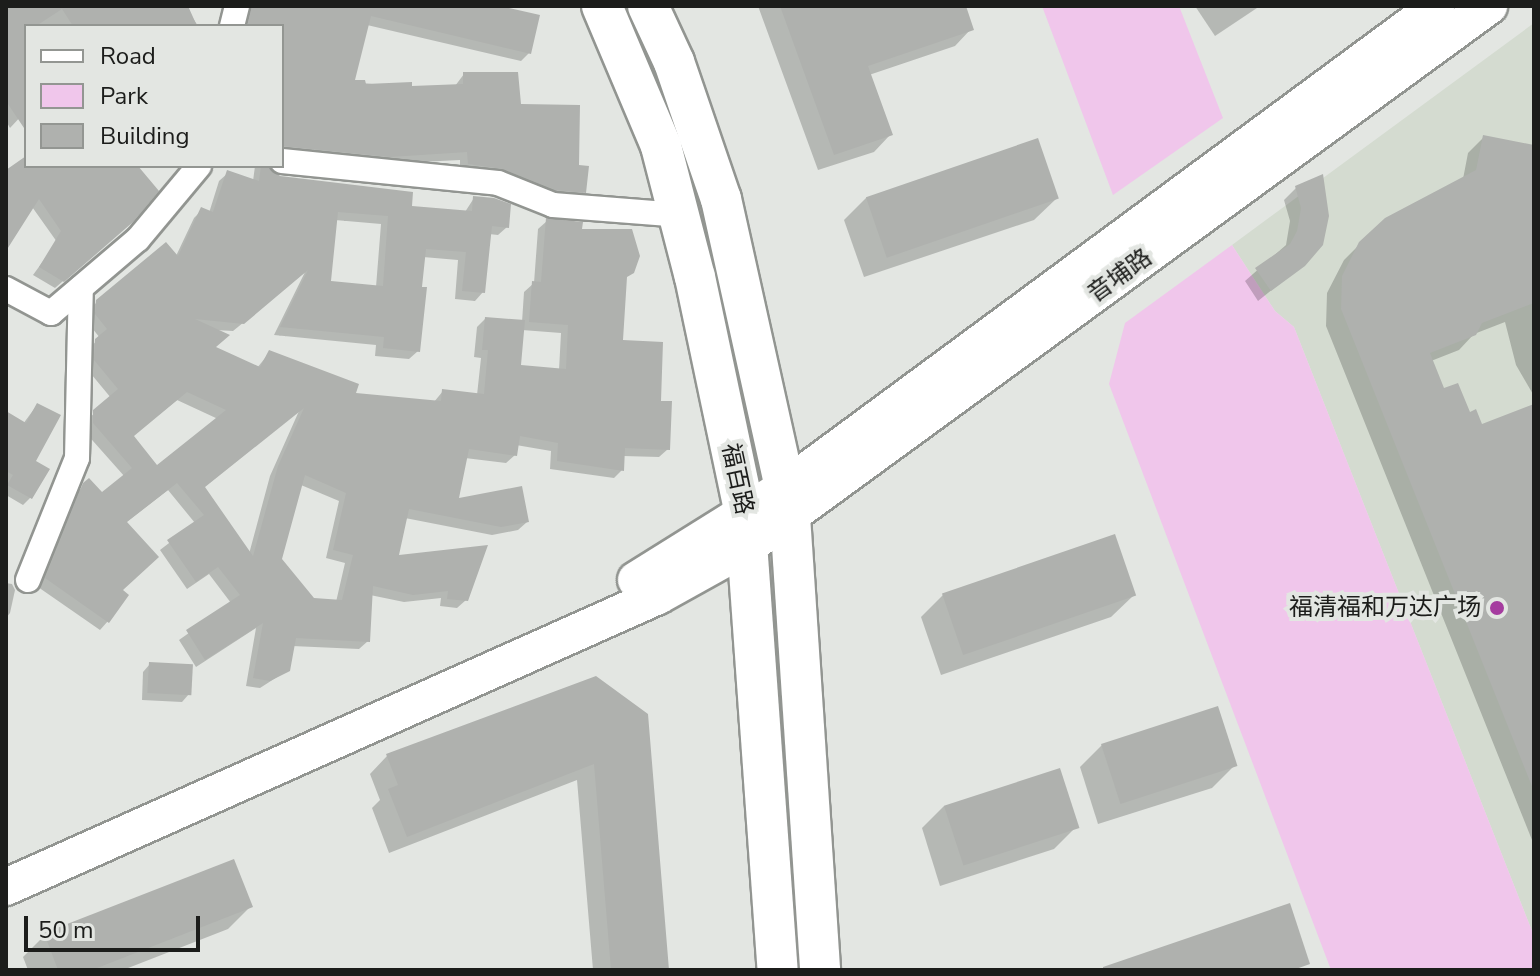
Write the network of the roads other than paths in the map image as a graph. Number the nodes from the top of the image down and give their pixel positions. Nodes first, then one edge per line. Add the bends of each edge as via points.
1 (602, 6) edge
2 (648, 6) edge
3 (1437, 6) edge
4 (1489, 6) edge
5 (284, 161) edge
6 (197, 168) edge
7 (679, 215) junction
8 (81, 288) junction
9 (6, 289) edge
10 (787, 502) junction
11 (747, 530) junction
12 (28, 580) dead end
13 (6, 860) edge
14 (6, 887) edge
15 (778, 970) edge
16 (820, 970) edge

1 - 7 main road, 福百路 via 661,146
2 - 10 main road, 福百路 via 674,62 721,199
3 - 10 street, 音埔路
4 - 10 street, 音埔路
5 - 7 street via 498,183 553,205
6 - 8 street via 138,239
7 - 11 main road, 福百路
8 - 9 street via 51,313
8 - 12 street via 77,458
10 - 11 street, 音埔路
10 - 16 main road, 福百路
11 - 13 street
11 - 14 street via 658,596
11 - 15 main road, 福百路

